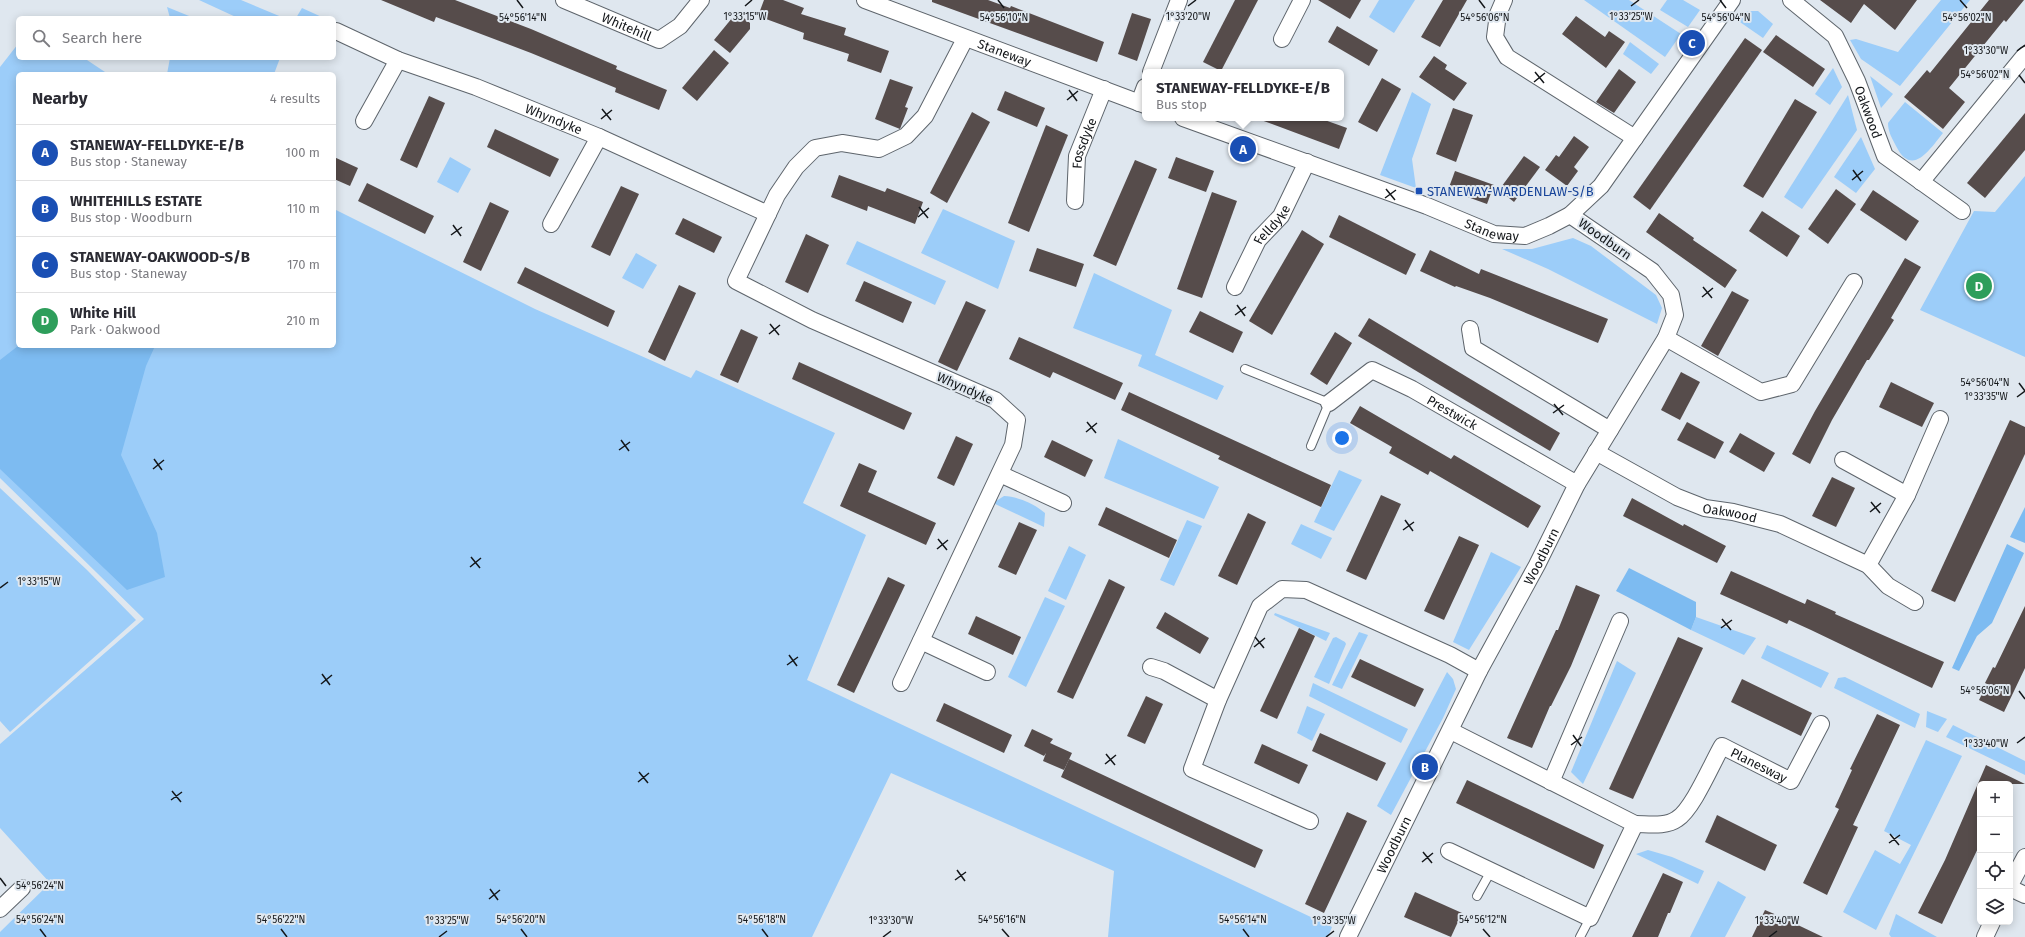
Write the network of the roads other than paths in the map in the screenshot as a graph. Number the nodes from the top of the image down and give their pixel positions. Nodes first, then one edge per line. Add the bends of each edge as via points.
1 (564, 0) edge
2 (700, 0) edge
3 (865, 0) edge
4 (1179, 0) edge
5 (1302, 0) edge
6 (1504, 0) edge
7 (1732, 0) edge
8 (1791, 0) edge
9 (336, 31) dead end
10 (965, 39) junction
11 (1282, 39) dead end
12 (2025, 55) edge
13 (398, 60) junction
14 (1152, 69) edge
15 (1104, 89) junction
16 (1142, 104) edge
17 (364, 121) dead end
18 (1192, 121) edge
19 (599, 137) junction
20 (1635, 138) junction
21 (1308, 162) junction
22 (1922, 182) junction
23 (1075, 201) dead end
24 (1962, 211) dead end
25 (768, 214) junction
26 (1570, 214) junction
27 (551, 224) dead end
28 (1854, 282) dead end
29 (1236, 287) dead end
30 (1470, 329) dead end
31 (1666, 338) junction
32 (1245, 369) dead end
33 (1329, 403) junction
34 (1940, 420) dead end
35 (1610, 430) junction
36 (1311, 446) dead end
37 (1596, 452) junction
38 (1843, 460) dead end
39 (1000, 474) junction
40 (1577, 484) junction
41 (1907, 495) junction
42 (1063, 503) dead end
43 (1868, 565) junction
44 (1915, 602) dead end
45 (1620, 621) dead end
46 (921, 641) junction
47 (1151, 667) dead end
48 (1479, 671) junction
49 (987, 672) dead end
50 (902, 683) dead end
51 (1218, 700) junction
52 (1821, 724) dead end
53 (1451, 731) junction
54 (1551, 782) junction
55 (1310, 821) dead end
56 (1635, 824) junction
57 (1449, 851) dead end
58 (2025, 857) edge
59 (1491, 871) junction
60 (2013, 879) edge
61 (22, 888) dead end
62 (2012, 889) edge
63 (2025, 895) edge
64 (1477, 896) dead end
65 (0, 909) edge
66 (1590, 918) junction
67 (1991, 925) edge
68 (1348, 937) edge
69 (1580, 937) edge
70 (1985, 937) edge

1 - 2 street, Whitehill via 659,40 680,26
3 - 10 street, Staneway
4 - 14 street
5 - 11 street
6 - 20 street via 1498,14 1495,37 1507,57
7 - 20 street, Staneway
8 - 22 street, Oakwood via 1835,36 1857,81 1885,156
9 - 13 street, Whyndyke
10 - 15 street, Staneway
10 - 25 street, Whyndyke via 925,116 906,136 879,149 842,143 815,148 792,173
12 - 22 street
13 - 17 street
13 - 19 street, Whyndyke via 476,87
15 - 16 street, Staneway
15 - 23 street, Fossdyke via 1077,156
18 - 21 street, Staneway
19 - 25 street, Whyndyke
19 - 27 street
20 - 26 street, Staneway via 1601,186
21 - 26 street, Staneway via 1494,234 1525,236
21 - 29 street, Felldyke via 1282,216 1258,240
22 - 24 street, Oakwood
25 - 39 street, Whyndyke via 736,281 812,320 995,400 1017,420 1013,445
26 - 31 street, Woodburn via 1652,272 1671,295 1675,315
28 - 31 street via 1792,384 1761,392
30 - 35 street via 1473,348
31 - 35 street, Woodburn
32 - 33 lane
33 - 36 lane
33 - 40 street, Prestwick via 1372,370 1412,389
34 - 41 street
35 - 37 street, Woodburn
37 - 40 street, Woodburn
37 - 43 street, Oakwood via 1677,497 1705,508 1780,524
38 - 41 street
39 - 42 street
39 - 46 street, Whyndyke
40 - 48 street, Woodburn via 1537,565
41 - 43 street
43 - 44 street, Oakwood via 1888,586
45 - 54 street
46 - 49 street
46 - 50 street, Whyndyke
47 - 51 street via 1164,671
48 - 51 street via 1450,655 1306,590 1282,589 1260,606
48 - 53 street, Woodburn
51 - 55 street via 1192,769
52 - 56 street, Planesway via 1791,781 1722,746 1687,809 1677,820 1662,824
53 - 54 street, Planesway
53 - 68 street, Woodburn
54 - 56 street, Planesway
56 - 66 street
57 - 59 street
58 - 60 street
59 - 64 lane
59 - 66 street
61 - 65 street
62 - 63 street
66 - 69 lane
67 - 70 street

